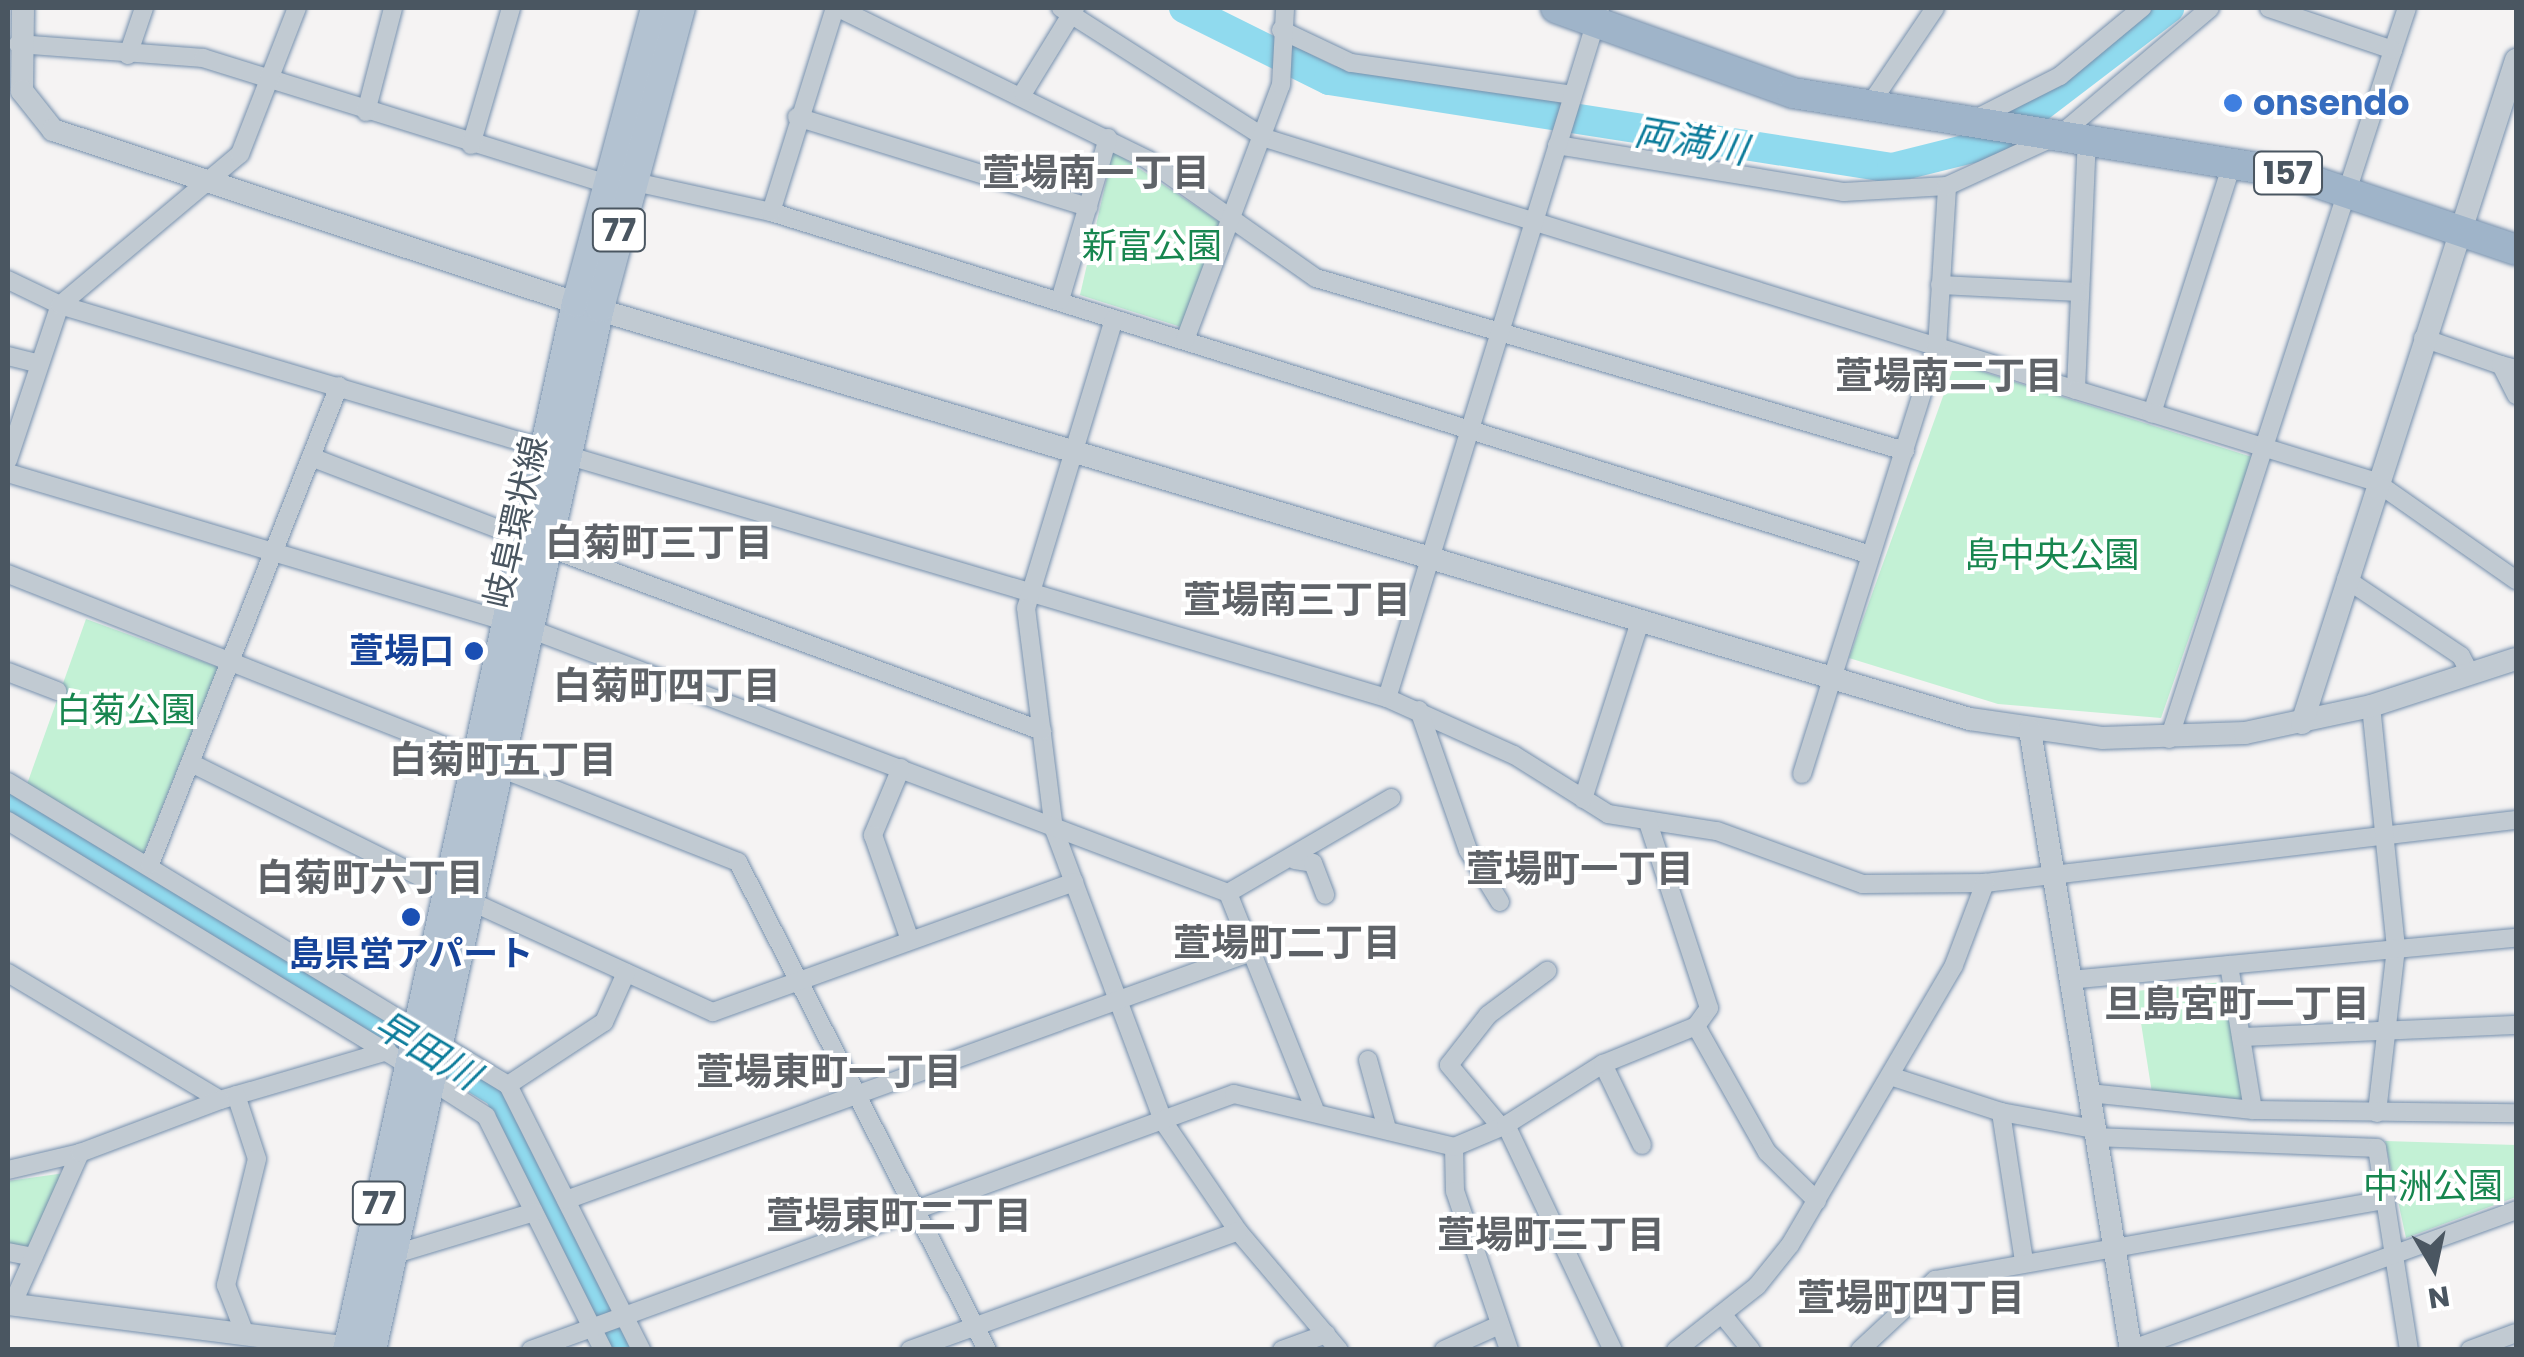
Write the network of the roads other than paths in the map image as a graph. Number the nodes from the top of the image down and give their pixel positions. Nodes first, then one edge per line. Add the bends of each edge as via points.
1 (23, 8) edge
2 (144, 8) edge
3 (297, 8) edge
4 (393, 8) edge
5 (511, 8) edge
6 (654, 8) edge
7 (681, 8) edge
8 (836, 8) edge
9 (1286, 8) edge
10 (1556, 8) edge
11 (1935, 8) edge
12 (2142, 8) edge
13 (2210, 8) edge
14 (2269, 8) edge
15 (2408, 8) edge
16 (1069, 10) edge
17 (1597, 14) edge
18 (1281, 38) junction
19 (2392, 50) junction
20 (128, 55) junction
21 (15, 59) edge
22 (2516, 60) edge
23 (272, 83) junction
24 (1023, 93) junction
25 (1572, 99) junction
26 (1873, 100) junction
27 (366, 112) junction
28 (797, 117) junction
29 (1986, 120) junction
30 (2066, 135) junction
31 (1108, 138) junction
32 (1266, 138) junction
33 (1558, 141) junction
34 (471, 145) junction
35 (2232, 164) junction
36 (207, 181) junction
37 (617, 182) junction
38 (1947, 186) junction
39 (2348, 190) junction
40 (1088, 207) junction
41 (771, 212) junction
42 (1532, 220) junction
43 (1235, 224) junction
44 (2462, 231) junction
45 (2516, 250) edge
46 (8, 280) edge
47 (1940, 285) junction
48 (2080, 292) junction
49 (1060, 300) junction
50 (60, 305) junction
51 (588, 305) junction
52 (1114, 319) junction
53 (1498, 327) junction
54 (2423, 338) junction
55 (1185, 340) junction
56 (1936, 347) junction
57 (8, 356) edge
58 (36, 363) junction
59 (2509, 367) edge
60 (338, 386) junction
61 (2076, 390) junction
62 (2516, 395) edge
63 (2152, 414) junction
64 (1468, 428) junction
65 (1074, 446) junction
66 (9, 448) edge
67 (2263, 448) junction
68 (1905, 451) junction
69 (558, 453) junction
70 (310, 457) junction
71 (8, 473) edge
72 (2376, 482) junction
73 (537, 543) junction
74 (275, 553) junction
75 (1871, 555) junction
76 (1432, 557) junction
77 (8, 574) edge
78 (2346, 579) junction
79 (2516, 580) edge
80 (1029, 593) junction
81 (1640, 621) junction
82 (519, 626) junction
83 (2516, 658) edge
84 (232, 662) junction
85 (8, 672) edge
86 (2470, 674) junction
87 (1834, 681) junction
88 (57, 691) dead end
89 (1387, 698) junction
90 (2372, 706) junction
91 (1419, 710) junction
92 (2302, 723) junction
93 (2030, 730) junction
94 (1042, 731) junction
95 (2169, 739) junction
96 (192, 763) junction
97 (489, 763) junction
98 (900, 768) junction
99 (1802, 774) dead end
100 (8, 782) edge
101 (1391, 798) dead end
102 (1583, 799) junction
103 (2516, 820) edge
104 (8, 821) edge
105 (1648, 822) junction
106 (1054, 829) junction
107 (2385, 839) junction
108 (1294, 860) junction
109 (150, 864) junction
110 (2052, 876) junction
111 (1074, 882) junction
112 (1985, 883) junction
113 (1228, 892) junction
114 (459, 895) junction
115 (1325, 895) dead end
116 (1500, 902) dead end
117 (2516, 938) edge
118 (910, 940) junction
119 (2396, 948) junction
120 (1246, 954) junction
121 (2229, 965) junction
122 (1547, 971) dead end
123 (8, 973) edge
124 (626, 974) junction
125 (800, 980) junction
126 (2069, 980) junction
127 (1118, 1000) junction
128 (2516, 1025) edge
129 (1696, 1026) junction
130 (2386, 1036) junction
131 (2241, 1037) junction
132 (420, 1052) junction
133 (1368, 1060) dead end
134 (1602, 1064) junction
135 (1890, 1076) junction
136 (508, 1085) junction
137 (2088, 1093) junction
138 (859, 1096) junction
139 (228, 1097) junction
140 (1314, 1108) junction
141 (2253, 1110) junction
142 (2001, 1112) junction
143 (2516, 1112) edge
144 (2377, 1113) junction
145 (1162, 1121) junction
146 (1504, 1126) junction
147 (1387, 1128) junction
148 (2095, 1133) junction
149 (1642, 1145) dead end
150 (1454, 1147) junction
151 (80, 1153) junction
152 (8, 1170) edge
153 (566, 1200) junction
154 (2386, 1200) junction
155 (1818, 1201) junction
156 (915, 1209) junction
157 (2516, 1210) edge
158 (534, 1212) junction
159 (1238, 1231) junction
160 (2113, 1242) junction
161 (8, 1252) edge
162 (2395, 1253) junction
163 (392, 1255) junction
164 (34, 1257) junction
165 (2024, 1261) junction
166 (10, 1305) edge
167 (620, 1314) junction
168 (1722, 1314) junction
169 (594, 1325) junction
170 (976, 1326) junction
171 (1498, 1326) junction
172 (2516, 1332) edge
173 (245, 1334) junction
174 (1326, 1334) junction
175 (359, 1349) edge
176 (2130, 1349) edge
177 (530, 1350) edge
178 (603, 1350) edge
179 (641, 1350) edge
180 (910, 1350) edge
181 (987, 1350) edge
182 (1282, 1350) edge
183 (1340, 1350) edge
184 (1444, 1350) edge
185 (1510, 1350) edge
186 (1613, 1350) edge
187 (1676, 1350) edge
188 (1751, 1350) edge
189 (1860, 1350) edge
190 (2409, 1350) edge
191 (2470, 1350) edge

1 - 21 street
2 - 20 street
3 - 23 street
4 - 27 street
5 - 34 street
6 - 37 main road, 岐阜環状線 / 77
7 - 37 main road, 岐阜環状線 / 77
8 - 24 street
8 - 28 street
9 - 18 street
10 - 17 highway, 157
11 - 26 street
12 - 29 street via 2060,76
13 - 30 street
14 - 19 street
15 - 19 street
16 - 24 street
16 - 32 street
17 - 25 street
17 - 26 highway, 157 via 1792,93
18 - 25 street via 1350,63
18 - 32 street via 1281,85
19 - 39 street
20 - 21 street
20 - 23 street via 203,58
21 - 36 street via 22,91 52,130
22 - 44 street
23 - 27 street
23 - 36 street via 240,154
24 - 31 street
25 - 33 street
26 - 29 highway, 157
27 - 34 street
28 - 40 street
28 - 41 street
29 - 30 highway, 157
30 - 35 highway, 157
30 - 38 street
30 - 48 street
31 - 40 street
31 - 43 street
32 - 42 street
32 - 43 street
33 - 38 street via 1844,192
33 - 42 street
34 - 37 street
35 - 39 highway, 157
35 - 63 street
36 - 50 street
36 - 51 street
37 - 41 street
37 - 51 main road, 岐阜環状線 / 77
38 - 47 street
39 - 44 highway, 157
39 - 67 street
40 - 49 street
41 - 49 street
42 - 53 street
42 - 56 street
43 - 53 street via 1316,278
43 - 55 street
44 - 45 highway, 157
44 - 54 street
46 - 50 street
47 - 48 street
47 - 56 street
48 - 61 street
49 - 52 street
50 - 58 street
50 - 60 street
51 - 65 street
51 - 69 main road, 岐阜環状線 / 77
52 - 55 street
52 - 65 street
53 - 64 street
53 - 68 street
54 - 59 street
54 - 72 street
55 - 64 street
56 - 61 street
56 - 68 street
57 - 58 street
58 - 66 street
59 - 62 street
60 - 69 street
60 - 70 street
61 - 63 street
63 - 67 street
64 - 75 street
64 - 76 street
65 - 76 street
65 - 80 street
67 - 72 street
67 - 95 street
68 - 75 street
69 - 73 main road, 岐阜環状線 / 77
69 - 80 street
70 - 73 street
70 - 74 street
71 - 74 street
72 - 78 street
72 - 79 street
73 - 82 main road, 岐阜環状線 / 77
73 - 94 street
74 - 82 street
74 - 84 street
75 - 87 street
76 - 81 street
76 - 89 street
77 - 84 street
78 - 86 street via 2461,656
78 - 92 street
80 - 89 street
80 - 94 street
81 - 87 street
81 - 102 street
82 - 97 main road, 岐阜環状線 / 77
82 - 98 street
83 - 86 street
84 - 96 street
84 - 97 street
85 - 88 street
86 - 90 street
87 - 93 street
87 - 99 street
89 - 91 street
90 - 92 street
90 - 107 street
91 - 102 street
91 - 116 street via 1468,850
92 - 95 street
93 - 95 street
93 - 110 street
94 - 106 street
96 - 109 street
96 - 114 street
97 - 114 main road, 岐阜環状線 / 77
97 - 125 street via 738,862
98 - 106 street
98 - 118 street via 874,834
100 - 109 street
101 - 108 street
102 - 105 street
103 - 107 street
104 - 132 street
105 - 112 street via 1717,831 1863,884
105 - 129 street via 1706,981 1708,1008
106 - 111 street
106 - 113 street
107 - 110 street
107 - 119 street
108 - 113 street
108 - 115 street via 1313,863
109 - 132 street
110 - 112 street
110 - 126 street
111 - 118 street
111 - 127 street
112 - 135 street via 1972,929
113 - 120 street
114 - 124 street
114 - 132 main road, 岐阜環状線 / 77
117 - 119 street
118 - 125 street
119 - 121 street
119 - 130 street
120 - 127 street
120 - 140 street
121 - 126 street
121 - 131 street
122 - 146 street via 1488,1014 1449,1066
123 - 139 street
124 - 125 street via 713,1012
124 - 136 street via 604,1022
125 - 138 street
126 - 137 street
127 - 138 street
127 - 145 street
128 - 130 street
129 - 134 street
129 - 155 street via 1767,1152
130 - 131 street
130 - 144 street
131 - 141 street
132 - 136 street
132 - 139 street
132 - 158 street via 486,1116
132 - 163 main road, 岐阜環状線 / 77
132 - 175 main road, 岐阜環状線 / 77
133 - 147 street
134 - 146 street
134 - 149 street
135 - 142 street
135 - 155 street
136 - 153 street
137 - 141 street
137 - 148 street
138 - 153 street
138 - 156 street
139 - 151 street
139 - 173 street via 257,1159 226,1285
140 - 145 street via 1234,1094
140 - 147 street
141 - 144 street
142 - 148 street
142 - 165 street
143 - 144 street
145 - 156 street
145 - 159 street
146 - 150 street
146 - 186 street
147 - 150 street
148 - 154 street via 2377,1148
148 - 160 street
150 - 171 street via 1454,1191 1489,1272
151 - 152 street
151 - 164 street
153 - 167 street
154 - 160 street
154 - 162 street
155 - 168 street via 1757,1286
156 - 167 street
156 - 170 street
157 - 162 street
158 - 163 street
158 - 169 street
159 - 170 street
159 - 174 street
160 - 165 street
160 - 176 street
161 - 164 street
162 - 176 street
162 - 190 street
163 - 175 main road, 岐阜環状線 / 77
164 - 166 street
165 - 189 street via 1935,1280
166 - 173 street
167 - 169 street
167 - 179 street
168 - 187 street
168 - 188 street
169 - 177 street
169 - 178 street
170 - 180 street
170 - 181 street
171 - 184 street
171 - 185 street
172 - 191 street
173 - 175 street
174 - 182 street
174 - 183 street

